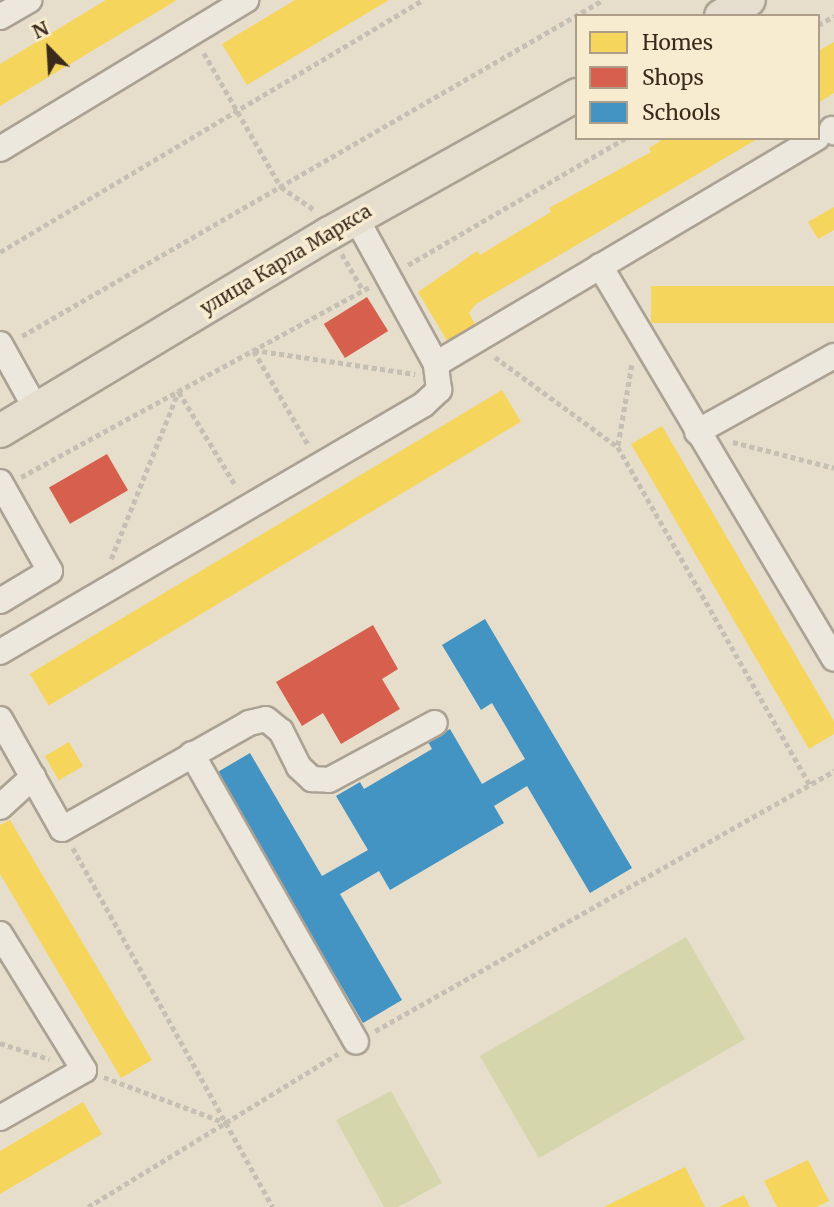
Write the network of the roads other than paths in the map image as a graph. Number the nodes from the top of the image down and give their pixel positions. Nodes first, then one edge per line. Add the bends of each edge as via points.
1 (30, 0) edge
2 (749, 0) edge
3 (239, 2) edge
4 (724, 14) edge
5 (0, 18) edge
6 (575, 96) edge
7 (815, 140) edge
8 (0, 149) edge
9 (343, 225) junction
10 (600, 266) junction
11 (1, 346) edge
12 (834, 356) edge
13 (437, 371) junction
14 (36, 409) junction
15 (0, 430) edge
16 (697, 432) junction
17 (1, 484) edge
18 (0, 601) edge
19 (0, 652) edge
20 (834, 659) edge
21 (0, 719) edge
22 (435, 723) dead end
23 (192, 754) junction
24 (33, 777) junction
25 (0, 807) edge
26 (0, 934) edge
27 (356, 1042) road end
28 (0, 1118) edge

1 - 5 lane
2 - 4 main road
3 - 8 lane
6 - 9 main road, улица Карла Маркса
7 - 10 lane
9 - 13 lane via 387,277
9 - 14 main road, улица Карла Маркса
10 - 13 lane via 474,342
10 - 16 lane
11 - 14 lane
12 - 16 lane
13 - 19 lane via 439,390 424,404
14 - 15 main road, улица Карла Маркса
16 - 20 lane
17 - 18 lane via 50,571
21 - 24 lane
22 - 23 lane via 329,780 312,779 299,767 281,731 265,719
23 - 24 lane via 62,829
23 - 27 lane
24 - 25 lane
26 - 28 lane via 84,1070

